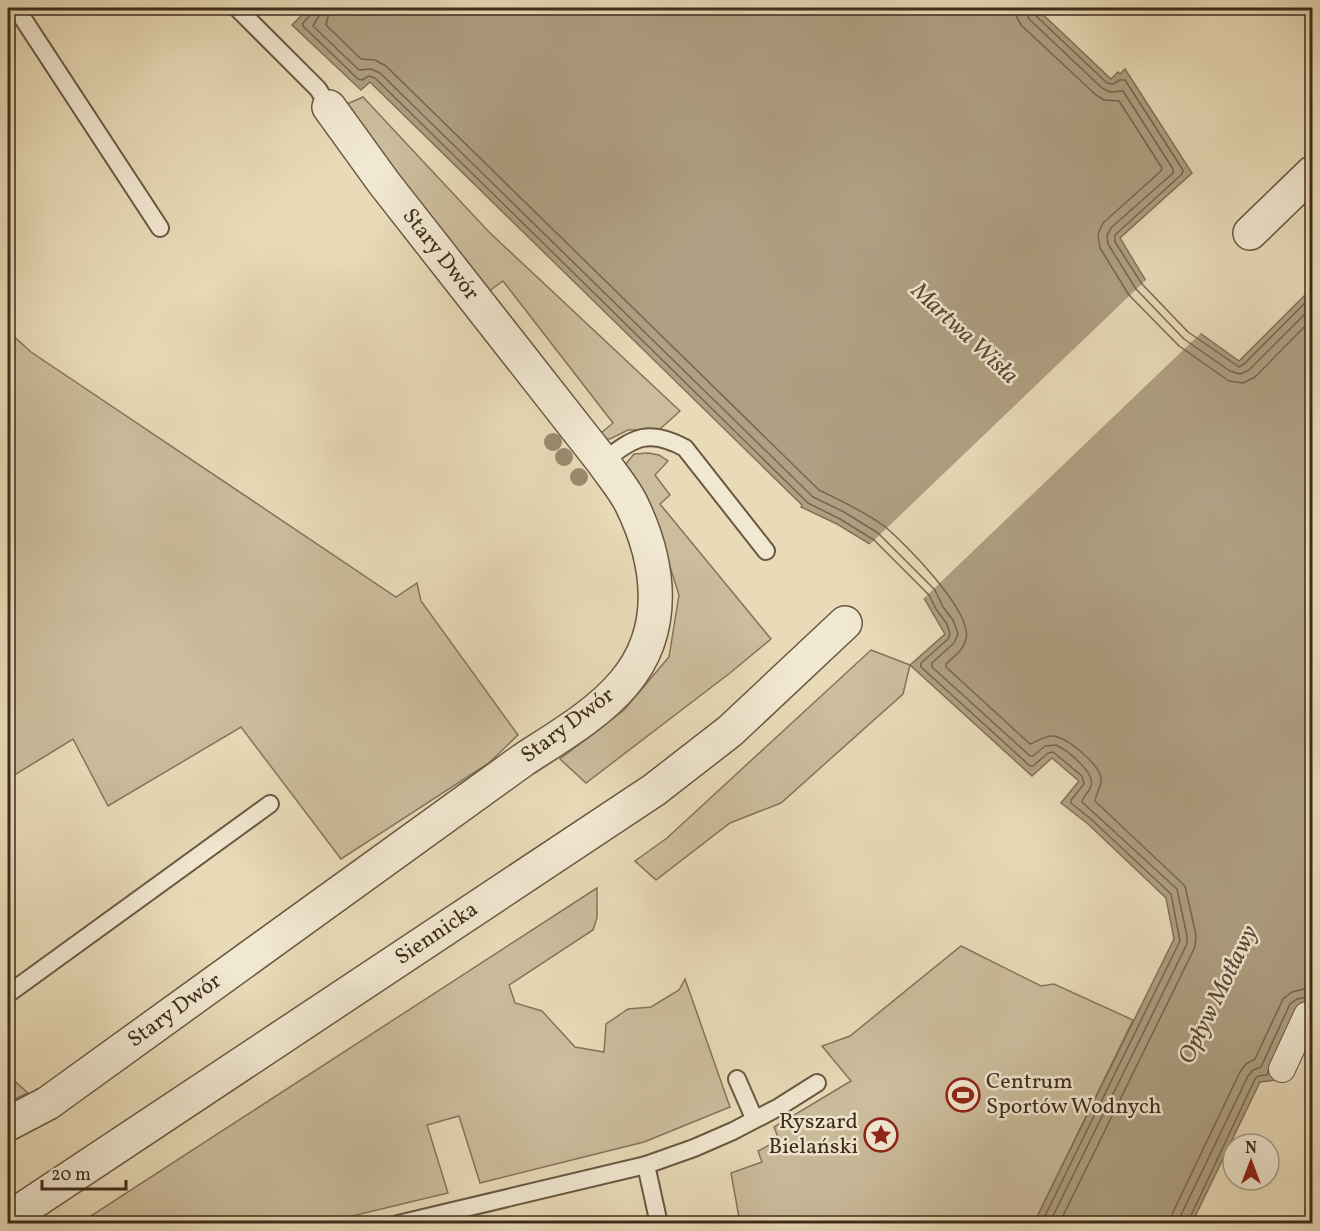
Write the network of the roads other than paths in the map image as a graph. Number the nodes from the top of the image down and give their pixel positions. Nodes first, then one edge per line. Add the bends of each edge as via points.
1 (16, 8) edge
2 (237, 8) edge
3 (329, 107) joint
4 (1312, 173) edge
5 (160, 228) dead end
6 (1251, 233) dead end
7 (603, 462) junction
8 (766, 551) dead end
9 (845, 623) dead end
10 (270, 804) dead end
11 (8, 994) edge
12 (1312, 1014) edge
13 (1282, 1069) dead end
14 (737, 1079) dead end
15 (817, 1083) dead end
16 (754, 1118) junction
17 (8, 1124) edge
18 (646, 1164) junction
19 (8, 1219) edge
20 (398, 1224) edge
21 (659, 1224) edge

1 - 5 lane
2 - 3 lane via 318,89
3 - 7 street, Stary Dwór
4 - 6 street
7 - 8 lane via 624,444 640,437 669,439 685,448
7 - 17 street, Stary Dwór via 630,502 648,544 656,582 656,616 647,650 624,683 586,718 48,1103
9 - 19 street, Siennicka via 730,731 654,790
10 - 11 lane
12 - 13 street via 1307,1015
14 - 16 lane
15 - 16 lane
16 - 18 lane via 694,1148
18 - 20 lane
18 - 21 lane

